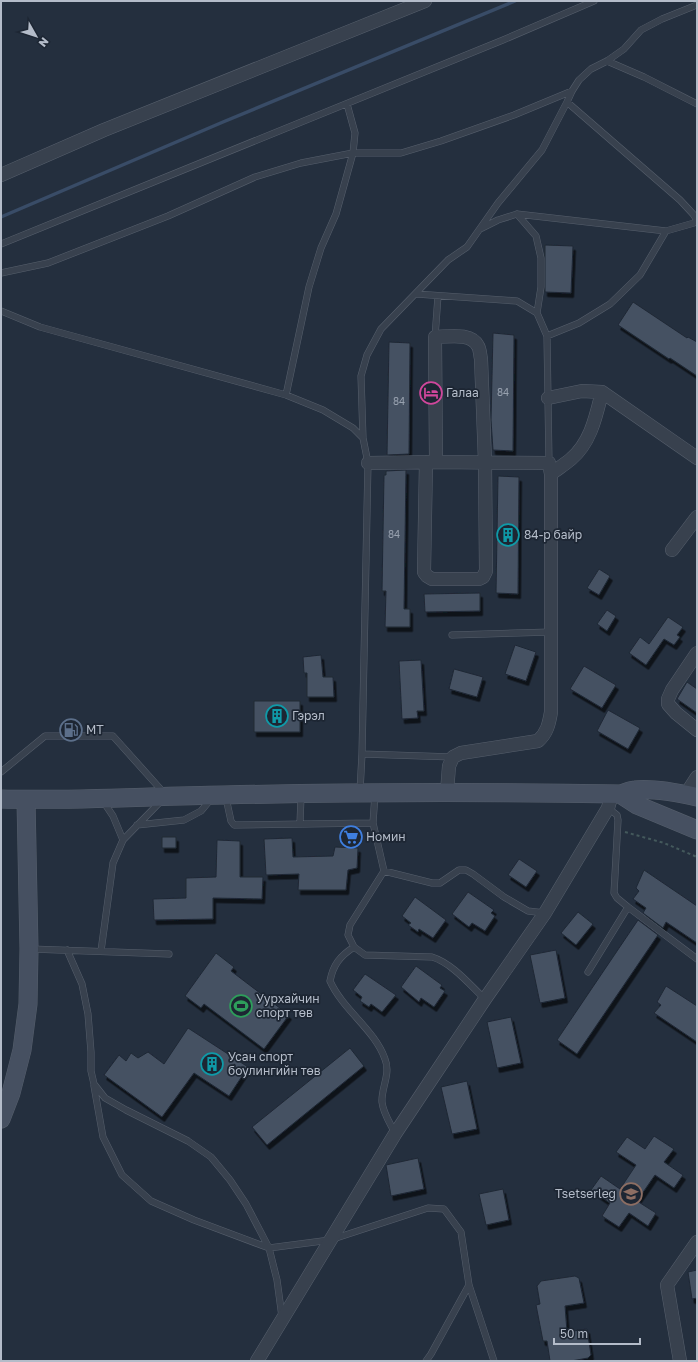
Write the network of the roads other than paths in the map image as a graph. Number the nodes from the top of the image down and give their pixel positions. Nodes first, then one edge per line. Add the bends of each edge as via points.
1 (425, 1) edge
2 (594, 1) edge
3 (697, 5) edge
4 (607, 61) junction
5 (572, 91) junction
6 (567, 102) junction
7 (346, 104) junction
8 (697, 104) edge
9 (353, 153) junction
10 (1, 175) edge
11 (517, 214) junction
12 (697, 220) edge
13 (480, 229) junction
14 (666, 231) junction
15 (1, 244) edge
16 (1, 273) edge
17 (416, 294) junction
18 (438, 296) junction
19 (1, 311) edge
20 (537, 313) junction
21 (547, 336) junction
22 (435, 337) junction
23 (602, 392) junction
24 (286, 395) junction
25 (548, 398) junction
26 (363, 438) junction
27 (697, 458) edge
28 (431, 462) junction
29 (485, 462) junction
30 (368, 463) junction
31 (550, 468) junction
32 (697, 517) edge
33 (672, 550) dead end
34 (551, 632) junction
35 (452, 635) dead end
36 (697, 653) edge
37 (697, 730) edge
38 (362, 754) junction
39 (453, 757) junction
40 (1, 772) edge
41 (697, 777) edge
42 (368, 792) junction
43 (447, 792) junction
44 (301, 794) junction
45 (220, 795) junction
46 (166, 796) junction
47 (692, 796) edge
48 (100, 798) junction
49 (1, 799) edge
50 (613, 799) junction
51 (26, 800) junction
52 (373, 823) junction
53 (300, 824) junction
54 (137, 826) junction
55 (697, 830) edge
56 (124, 840) junction
57 (384, 871) junction
58 (628, 907) junction
59 (545, 913) junction
60 (354, 947) junction
61 (29, 949) junction
62 (67, 950) junction
63 (101, 950) junction
64 (169, 954) dead end
65 (697, 959) edge
66 (588, 972) dead end
67 (485, 999) junction
68 (94, 1084) junction
69 (1, 1119) edge
70 (395, 1134) junction
71 (330, 1240) junction
72 (697, 1243) edge
73 (269, 1248) junction
74 (469, 1285) junction
75 (282, 1319) junction
76 (257, 1361) edge
77 (426, 1361) edge
78 (494, 1361) edge
79 (680, 1361) edge

1 - 10 street via 104,130
2 - 7 lane
3 - 4 lane via 641,30 624,49
4 - 5 lane via 591,69
4 - 8 lane
5 - 6 lane
5 - 9 lane via 514,115 401,153
6 - 12 lane via 680,200
6 - 13 lane via 542,150
7 - 9 lane via 355,133
7 - 15 lane
9 - 16 lane via 301,163 255,177 168,216 48,263
9 - 24 lane via 336,214 308,287
11 - 13 lane
11 - 14 lane
11 - 20 lane via 536,236 541,258 541,288
12 - 14 lane
13 - 17 lane via 467,247 448,260
14 - 21 lane via 640,275 610,304 579,323
17 - 18 lane
17 - 26 lane via 381,330 367,355 361,376
18 - 20 lane via 517,301
18 - 22 lane
19 - 24 lane via 40,327
20 - 21 lane
21 - 25 lane
22 - 28 street
22 - 29 street via 465,336 479,346
23 - 25 street via 582,391
23 - 27 street
23 - 31 street via 592,428 583,446 572,458
24 - 26 lane via 323,410 353,428
25 - 31 lane
26 - 30 lane
28 - 29 street
28 - 29 street via 424,572 432,579 479,579 486,571
28 - 30 street
29 - 31 street
30 - 38 lane
31 - 34 street
32 - 33 street
34 - 35 lane
34 - 39 street via 551,712 545,735 538,741 461,753
36 - 37 street via 668,699 668,704 676,713
38 - 39 lane
38 - 42 lane
39 - 43 street via 449,766
40 - 46 lane via 44,736 112,736
41 - 47 street
42 - 43 main road
42 - 44 main road
42 - 52 lane
43 - 50 main road
44 - 45 main road
44 - 53 lane
45 - 46 main road
45 - 53 lane via 234,825
45 - 54 lane via 201,811 184,820
46 - 48 main road
46 - 54 lane
47 - 50 main road via 634,790
48 - 51 main road
48 - 56 lane via 114,816
49 - 51 main road
50 - 55 main road via 637,805
50 - 58 lane via 618,820 614,893
50 - 59 street
51 - 61 main road
52 - 53 lane
52 - 57 lane
54 - 56 lane
56 - 63 lane via 113,863
57 - 59 lane via 440,883 459,870 466,870 528,911
57 - 60 lane via 350,925 348,935
58 - 65 lane
58 - 66 lane
59 - 67 street
60 - 67 lane via 366,955 438,959 446,963
60 - 70 lane via 343,954 332,971 330,982 375,1040 386,1060 387,1072 382,1101
61 - 62 lane
61 - 69 main road via 28,1004 22,1050
62 - 63 lane
62 - 68 lane via 82,984 88,1014
63 - 64 lane
67 - 70 street
68 - 73 lane via 106,1098 188,1141 211,1157 246,1204
68 - 73 lane via 103,1137 122,1175 150,1201
70 - 71 street
71 - 73 lane
71 - 74 lane via 428,1208 444,1209 461,1232
71 - 75 street
72 - 79 street via 667,1285
73 - 75 lane via 277,1280
74 - 77 lane
74 - 78 lane
75 - 76 street

